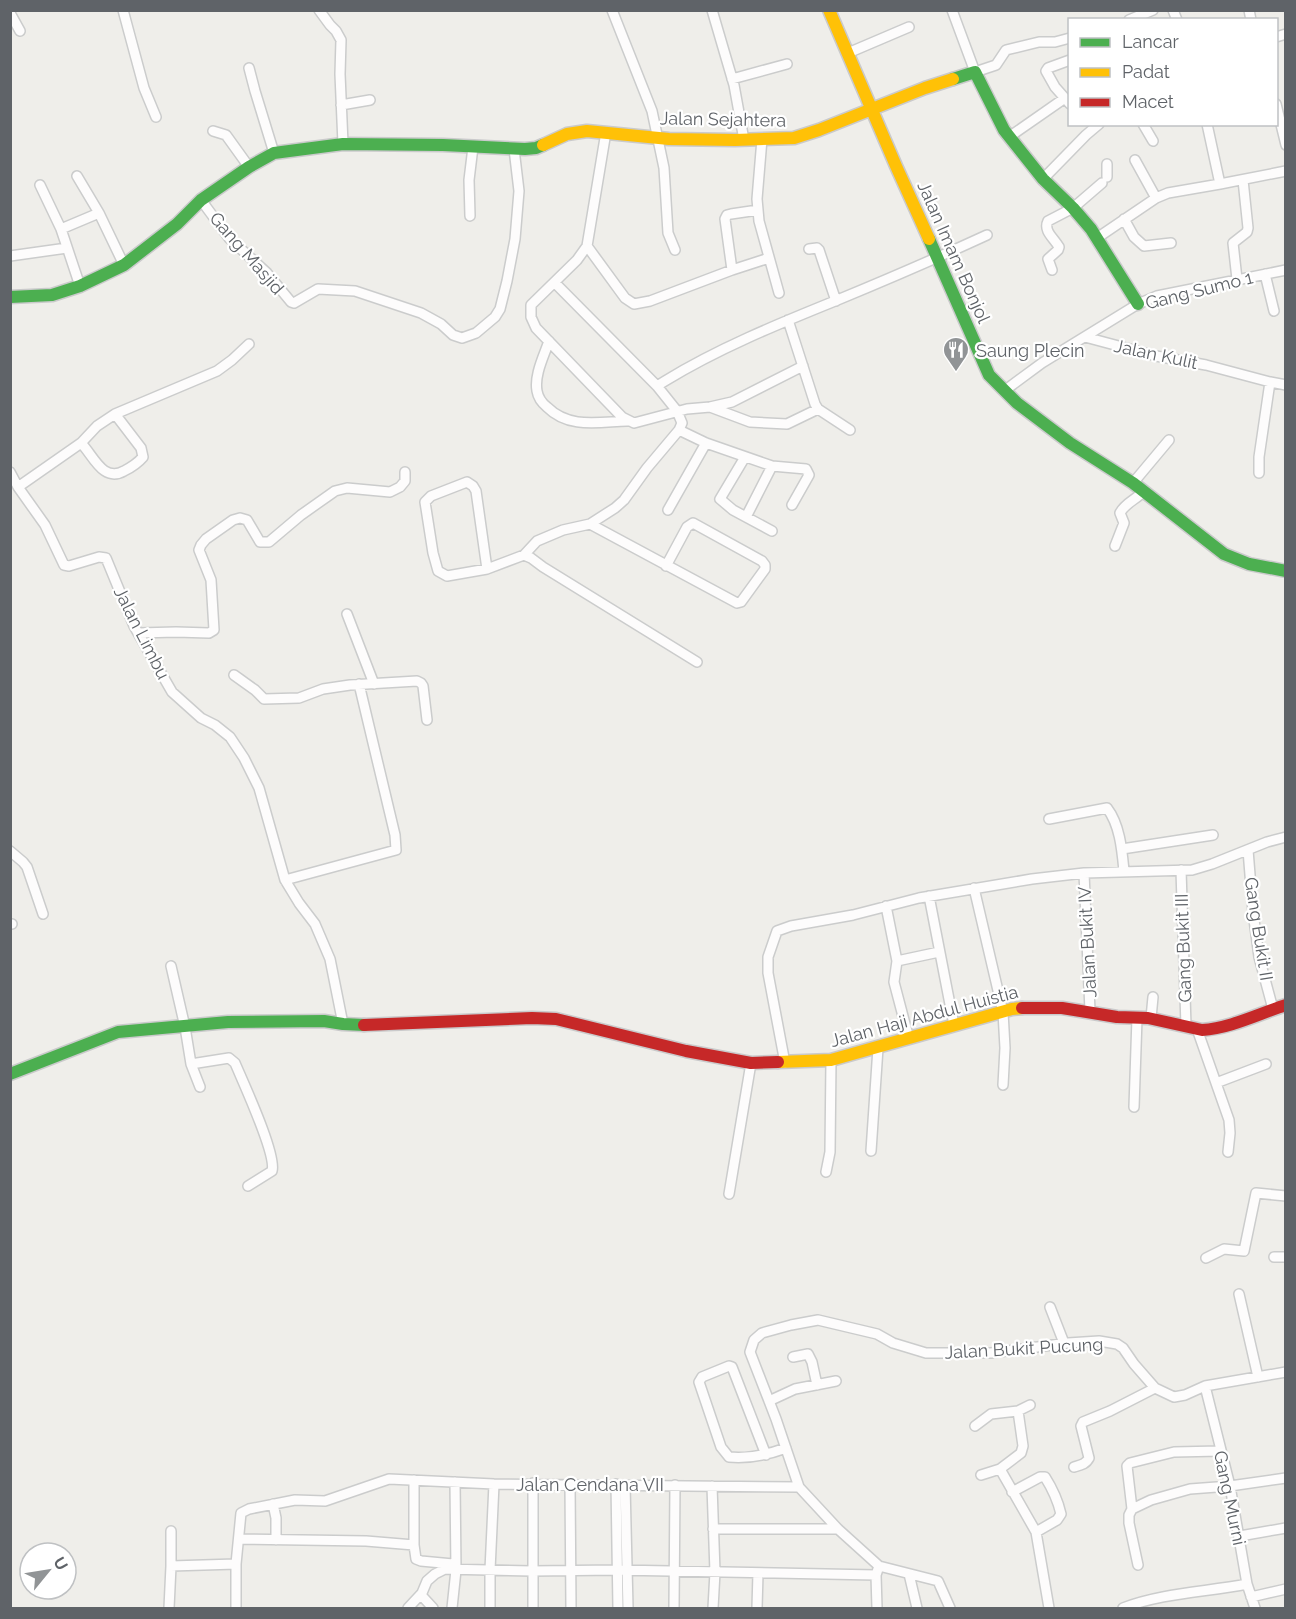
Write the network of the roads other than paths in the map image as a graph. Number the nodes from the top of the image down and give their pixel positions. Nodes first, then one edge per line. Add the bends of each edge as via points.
1 (123, 10) edge
2 (319, 10) edge
3 (612, 10) edge
4 (711, 10) edge
5 (830, 10) edge
6 (952, 10) edge
7 (10, 13) edge
8 (909, 27) dead end
9 (20, 31) dead end
10 (1068, 39) edge
11 (848, 53) junction
12 (1068, 61) edge
13 (787, 64) dead end
14 (249, 68) dead end
15 (975, 72) junction
16 (732, 79) junction
17 (370, 100) dead end
18 (1067, 101) edge
19 (341, 105) junction
20 (873, 110) junction
21 (1278, 112) edge
22 (156, 117) dead end
23 (1092, 126) edge
24 (1144, 126) edge
25 (1207, 126) edge
26 (213, 131) dead end
27 (606, 132) junction
28 (659, 137) junction
29 (1009, 137) junction
30 (762, 139) junction
31 (744, 140) junction
32 (1153, 141) dead end
33 (343, 144) junction
34 (1286, 145) edge
35 (472, 147) junction
36 (514, 149) junction
37 (274, 153) junction
38 (1135, 160) dead end
39 (1107, 164) dead end
40 (249, 167) junction
41 (1286, 171) edge
42 (77, 176) dead end
43 (1043, 179) junction
44 (1243, 180) junction
45 (1220, 184) junction
46 (40, 185) dead end
47 (1156, 198) junction
48 (201, 200) junction
49 (1073, 208) junction
50 (758, 210) junction
51 (99, 213) junction
52 (470, 216) dead end
53 (1124, 219) junction
54 (61, 229) junction
55 (987, 235) dead end
56 (1097, 238) junction
57 (1171, 243) dead end
58 (587, 246) junction
59 (67, 248) junction
60 (809, 249) dead end
61 (675, 250) dead end
62 (10, 256) edge
63 (769, 258) junction
64 (938, 258) junction
65 (124, 265) junction
66 (732, 270) junction
67 (1052, 270) dead end
68 (1286, 270) edge
69 (1265, 274) junction
70 (1237, 279) junction
71 (555, 283) junction
72 (80, 286) junction
73 (779, 293) dead end
74 (10, 297) edge
75 (836, 301) junction
76 (1138, 304) junction
77 (1274, 312) dead end
78 (788, 320) junction
79 (1085, 337) junction
80 (549, 341) junction
81 (249, 344) dead end
82 (803, 366) junction
83 (1270, 382) junction
84 (1286, 385) edge
85 (657, 386) junction
86 (1004, 391) junction
87 (710, 408) junction
88 (818, 409) junction
89 (677, 411) junction
90 (115, 414) junction
91 (627, 421) junction
92 (680, 430) junction
93 (850, 430) dead end
94 (1169, 440) dead end
95 (81, 443) junction
96 (706, 443) junction
97 (746, 457) junction
98 (772, 466) junction
99 (10, 471) edge
100 (405, 472) dead end
101 (1258, 473) dead end
102 (1133, 483) junction
103 (18, 487) junction
104 (1144, 491) junction
105 (792, 505) dead end
106 (668, 510) dead end
107 (746, 517) junction
108 (590, 524) junction
109 (772, 531) dead end
110 (1115, 546) dead end
111 (524, 555) junction
112 (666, 566) junction
113 (488, 569) junction
114 (1286, 571) edge
115 (347, 614) dead end
116 (139, 633) junction
117 (697, 662) dead end
118 (234, 675) dead end
119 (358, 684) junction
120 (374, 684) junction
121 (427, 720) dead end
122 (1049, 819) dead end
123 (1213, 835) dead end
124 (1286, 837) edge
125 (1122, 849) junction
126 (10, 850) edge
127 (1248, 850) junction
128 (1181, 870) junction
129 (1124, 871) junction
130 (1084, 873) junction
131 (285, 880) junction
132 (974, 888) junction
133 (928, 896) junction
134 (886, 906) junction
135 (43, 914) dead end
136 (939, 952) junction
137 (897, 961) junction
138 (171, 966) dead end
139 (1153, 997) dead end
140 (1286, 1005) edge
141 (1273, 1009) junction
142 (1090, 1011) junction
143 (1003, 1012) junction
144 (1137, 1018) junction
145 (1151, 1018) junction
146 (343, 1024) junction
147 (954, 1025) junction
148 (185, 1027) junction
149 (1192, 1028) junction
150 (909, 1039) junction
151 (878, 1048) junction
152 (831, 1060) junction
153 (751, 1062) junction
154 (785, 1063) junction
155 (191, 1064) junction
156 (1266, 1064) dead end
157 (10, 1074) edge
158 (1216, 1083) junction
159 (1003, 1085) dead end
160 (200, 1087) dead end
161 (1134, 1107) dead end
162 (871, 1150) dead end
163 (1228, 1152) dead end
164 (826, 1172) dead end
165 (248, 1186) dead end
166 (729, 1194) dead end
167 (1286, 1196) edge
168 (1274, 1257) dead end
169 (1286, 1257) edge
170 (1206, 1258) dead end
171 (1239, 1294) dead end
172 (1050, 1307) dead end
173 (1064, 1343) junction
174 (793, 1357) dead end
175 (1286, 1372) edge
176 (1258, 1377) junction
177 (836, 1381) dead end
178 (817, 1385) junction
179 (1204, 1386) junction
180 (1155, 1388) junction
181 (769, 1401) junction
182 (1030, 1405) dead end
183 (1018, 1411) junction
184 (975, 1426) dead end
185 (786, 1448) junction
186 (1220, 1451) junction
187 (766, 1455) junction
188 (1074, 1467) dead end
189 (999, 1469) junction
190 (981, 1475) dead end
191 (1286, 1478) edge
192 (414, 1480) junction
193 (455, 1482) junction
194 (533, 1483) junction
195 (494, 1484) junction
196 (570, 1484) junction
197 (620, 1484) junction
198 (675, 1485) junction
199 (712, 1486) junction
200 (1230, 1486) junction
201 (799, 1487) junction
202 (1012, 1492) junction
203 (273, 1504) junction
204 (1132, 1509) junction
205 (1286, 1528) edge
206 (713, 1529) junction
207 (838, 1529) junction
208 (171, 1531) dead end
209 (1036, 1532) junction
210 (1240, 1536) junction
211 (239, 1539) junction
212 (276, 1540) junction
213 (414, 1545) junction
214 (236, 1564) junction
215 (1138, 1565) dead end
216 (171, 1566) junction
217 (456, 1567) junction
218 (490, 1570) junction
219 (569, 1570) junction
220 (532, 1571) junction
221 (622, 1571) junction
222 (674, 1571) junction
223 (878, 1571) junction
224 (715, 1572) junction
225 (758, 1573) junction
226 (909, 1574) junction
227 (1247, 1584) junction
228 (1286, 1588) edge
229 (421, 1595) junction
230 (1251, 1597) junction
231 (169, 1608) edge
232 (236, 1608) edge
233 (408, 1608) edge
234 (433, 1608) edge
235 (452, 1608) edge
236 (490, 1608) edge
237 (533, 1608) edge
238 (571, 1608) edge
239 (618, 1608) edge
240 (628, 1608) edge
241 (674, 1608) edge
242 (713, 1608) edge
243 (757, 1608) edge
244 (877, 1608) edge
245 (917, 1608) edge
246 (950, 1608) edge
247 (1048, 1608) edge
248 (1123, 1608) edge
249 (1255, 1608) edge

1 - 22 street
2 - 19 street via 341,40
3 - 28 street
4 - 16 street
5 - 11 main road, Jalan Imam Bonjol
6 - 15 street
7 - 9 street
8 - 11 street
10 - 15 street via 1006,50 996,65
11 - 20 main road, Jalan Imam Bonjol
12 - 18 street via 1046,71
13 - 16 street
14 - 37 street
15 - 20 main road, Jalan Sejahtera
15 - 29 main road
16 - 31 street
17 - 19 street
18 - 29 street
19 - 33 street
20 - 30 main road, Jalan Sejahtera via 794,138
20 - 64 main road, Jalan Imam Bonjol
21 - 34 street
23 - 43 street
24 - 32 street
25 - 45 street
26 - 40 street via 226,135
27 - 28 main road, Jalan Sejahtera
27 - 36 main road, Jalan Sejahtera via 587,131 536,147
27 - 58 street
28 - 31 main road, Jalan Sejahtera
28 - 61 street via 668,233
29 - 43 main road
30 - 31 main road, Jalan Sejahtera
30 - 50 street
33 - 35 main road, Jalan Sejahtera
33 - 37 main road, Jalan Sejahtera
35 - 36 main road, Jalan Sejahtera
35 - 52 street
36 - 48 street, Gang Masjid via 519,191 515,239 502,302 495,317 476,333 462,338 421,313 355,291 318,289 294,303 289,301 267,273 229,238
37 - 40 main road
38 - 47 street
39 - 49 street via 1105,180
40 - 48 main road
41 - 44 street
42 - 51 street
43 - 49 main road
44 - 45 street
44 - 70 street via 1248,228 1233,243
45 - 47 street
46 - 54 street
47 - 53 street
48 - 65 main road
49 - 56 main road
49 - 67 street via 1046,225 1059,247 1048,259
50 - 63 street
50 - 66 street via 727,215 725,219
51 - 54 street
51 - 65 street
53 - 56 street
53 - 57 street via 1144,246
54 - 59 street
55 - 64 street
56 - 76 main road
58 - 66 street via 625,298 634,304
58 - 71 street
59 - 62 street
59 - 72 street
60 - 75 street via 819,250
63 - 66 street
63 - 73 street
64 - 75 street
64 - 86 main road, Jalan Imam Bonjol via 982,361
65 - 72 main road
68 - 69 street, Gang Sumo 1
69 - 70 street, Gang Sumo 1
69 - 77 street
70 - 76 street, Gang Sumo 1 via 1157,296
71 - 80 street via 531,305 536,328
71 - 85 street
72 - 74 main road via 52,295
75 - 78 street
76 - 79 street, Gang Sumo 1
78 - 82 street
78 - 85 street
79 - 83 street, Jalan Kulit
79 - 86 street
80 - 91 street
80 - 91 street via 537,381 542,402 556,416 571,422
81 - 90 street via 217,371
82 - 87 street via 732,402
82 - 88 street
83 - 84 street, Jalan Kulit
83 - 101 street
85 - 89 street
86 - 102 main road, Jalan Imam Bonjol via 1070,443
87 - 88 street via 750,422 787,424
87 - 89 street
88 - 93 street
89 - 91 street via 634,423
89 - 92 street via 682,423
90 - 95 street
90 - 95 street via 141,448 143,457 137,464 112,475 103,471
92 - 96 street
92 - 108 street via 624,500
94 - 102 street
95 - 103 street
96 - 97 street
96 - 106 street
97 - 98 street
97 - 107 street via 720,499
98 - 105 street via 808,471
98 - 107 street
99 - 103 street, Jalan Limbu
100 - 116 street via 405,481 390,492 347,488 335,491 268,542 260,542 247,520 233,520 206,539 199,550 210,580 214,630
102 - 104 main road, Jalan Imam Bonjol
103 - 116 street, Jalan Limbu via 45,525 64,565 106,558
104 - 110 street via 1120,513 1124,523
104 - 114 main road, Jalan Imam Bonjol via 1224,554 1249,564
107 - 109 street
108 - 111 street via 537,541
108 - 112 street
111 - 113 street
111 - 117 street
112 - 112 street via 693,523 762,561 765,569 737,603
113 - 113 street via 447,576 438,571 425,502 431,496 467,482 473,486
115 - 120 street
116 - 131 street, Jalan Limbu via 172,692 230,737 244,758 259,788
118 - 119 street via 264,699 299,698 323,689
119 - 120 street
119 - 131 street via 396,850
120 - 121 street via 421,683
122 - 125 street via 1107,808
123 - 125 street
124 - 127 street
125 - 129 street
126 - 135 street via 27,867
127 - 128 street via 1192,870
127 - 141 street, Gang Bukit II via 1259,957
128 - 129 street
128 - 149 street, Gang Bukit III
129 - 130 street
130 - 132 street
130 - 142 street, Jalan Bukit IV
131 - 146 street, Jalan Limbu via 315,924 330,959
132 - 133 street
132 - 143 street
133 - 134 street
133 - 136 street
134 - 137 street
134 - 154 street via 777,931 768,957 768,973
136 - 137 street
136 - 147 street
137 - 150 street via 894,982
138 - 148 street
139 - 145 street
140 - 141 main road, Jalan Haji Abdul Huistia
141 - 149 main road, Jalan Haji Abdul Huistia via 1221,1028
142 - 143 main road, Jalan Haji Abdul Huistia via 1032,1007
142 - 144 main road, Jalan Haji Abdul Huistia
143 - 147 main road, Jalan Haji Abdul Huistia
143 - 159 street
144 - 145 main road, Jalan Haji Abdul Huistia
144 - 161 street
145 - 149 main road, Jalan Haji Abdul Huistia
146 - 148 main road, Jalan Haji Abdul Huistia via 228,1022
146 - 153 main road, Jalan Haji Abdul Huistia via 556,1019 686,1051
147 - 150 main road, Jalan Haji Abdul Huistia
148 - 155 street
148 - 157 main road, Jalan Haji Abdul Huistia via 118,1032
149 - 158 street, Gang Bukit III
150 - 151 main road, Jalan Haji Abdul Huistia
151 - 152 main road, Jalan Haji Abdul Huistia
151 - 162 street
152 - 154 main road, Jalan Haji Abdul Huistia
152 - 164 street via 830,1152
153 - 154 main road, Jalan Haji Abdul Huistia
153 - 166 street
155 - 160 street
155 - 165 street via 229,1058 235,1063 274,1165 267,1175
156 - 158 street
158 - 163 street, Gang Bukit III via 1229,1120
167 - 170 street via 1256,1193 1244,1251 1224,1249
168 - 169 street
171 - 176 street
172 - 173 street
173 - 180 street, Jalan Bukit Pucung via 1117,1344
173 - 181 street, Jalan Bukit Pucung via 990,1353 926,1353 877,1334 818,1320 791,1325 762,1334 751,1347
174 - 178 street via 808,1354
175 - 176 street
176 - 179 street
177 - 178 street
178 - 181 street via 795,1389
179 - 180 street via 1174,1398
179 - 186 street, Gang Murni
180 - 188 street via 1083,1422 1089,1458
181 - 185 street, Jalan Bukit Pucung
182 - 183 street
183 - 184 street via 992,1414
183 - 189 street via 1022,1453
185 - 187 street
185 - 201 street, Jalan Bukit Pucung
186 - 200 street, Gang Murni
186 - 204 street via 1174,1452 1130,1463 1127,1466
187 - 187 street via 738,1458 726,1454 699,1382 702,1377 729,1366 733,1368
189 - 190 street
189 - 202 street
191 - 200 street
192 - 193 street, Jalan Cendana VII
192 - 203 street, Jalan Cendana VII via 389,1479 325,1501
192 - 213 street
193 - 195 street, Jalan Cendana VII
193 - 217 street
194 - 195 street, Jalan Cendana VII
194 - 196 street, Jalan Cendana VII
194 - 220 street
195 - 218 street
196 - 197 street, Jalan Cendana VII
196 - 219 street
197 - 198 street, Jalan Cendana VII
197 - 221 street
198 - 199 street, Jalan Cendana VII
198 - 222 street
199 - 201 street, Jalan Cendana VII
199 - 206 street
200 - 204 street via 1190,1489
200 - 210 street, Gang Murni
201 - 207 street
202 - 209 street
202 - 209 street via 1040,1477 1047,1480 1061,1514
203 - 211 street, Jalan Cendana VII via 242,1513
203 - 212 street
204 - 215 street via 1128,1515
205 - 210 street
206 - 207 street
206 - 224 street
207 - 223 street
208 - 216 street
209 - 247 street
210 - 227 street, Gang Murni
211 - 212 street
211 - 214 street
212 - 213 street
213 - 217 street via 416,1559 421,1562
214 - 216 street
214 - 232 street
216 - 231 street
217 - 218 street
217 - 229 street via 435,1574
217 - 235 street
218 - 220 street
218 - 236 street
219 - 220 street
219 - 221 street
219 - 238 street
220 - 237 street
221 - 222 street
221 - 239 street
221 - 240 street
222 - 224 street
222 - 241 street
223 - 225 street
223 - 226 street
223 - 244 street
224 - 225 street
224 - 242 street
225 - 243 street
226 - 245 street
226 - 246 street via 938,1581
227 - 230 street, Gang Murni
227 - 248 street
228 - 230 street
229 - 233 street
229 - 234 street
230 - 249 street, Gang Murni

